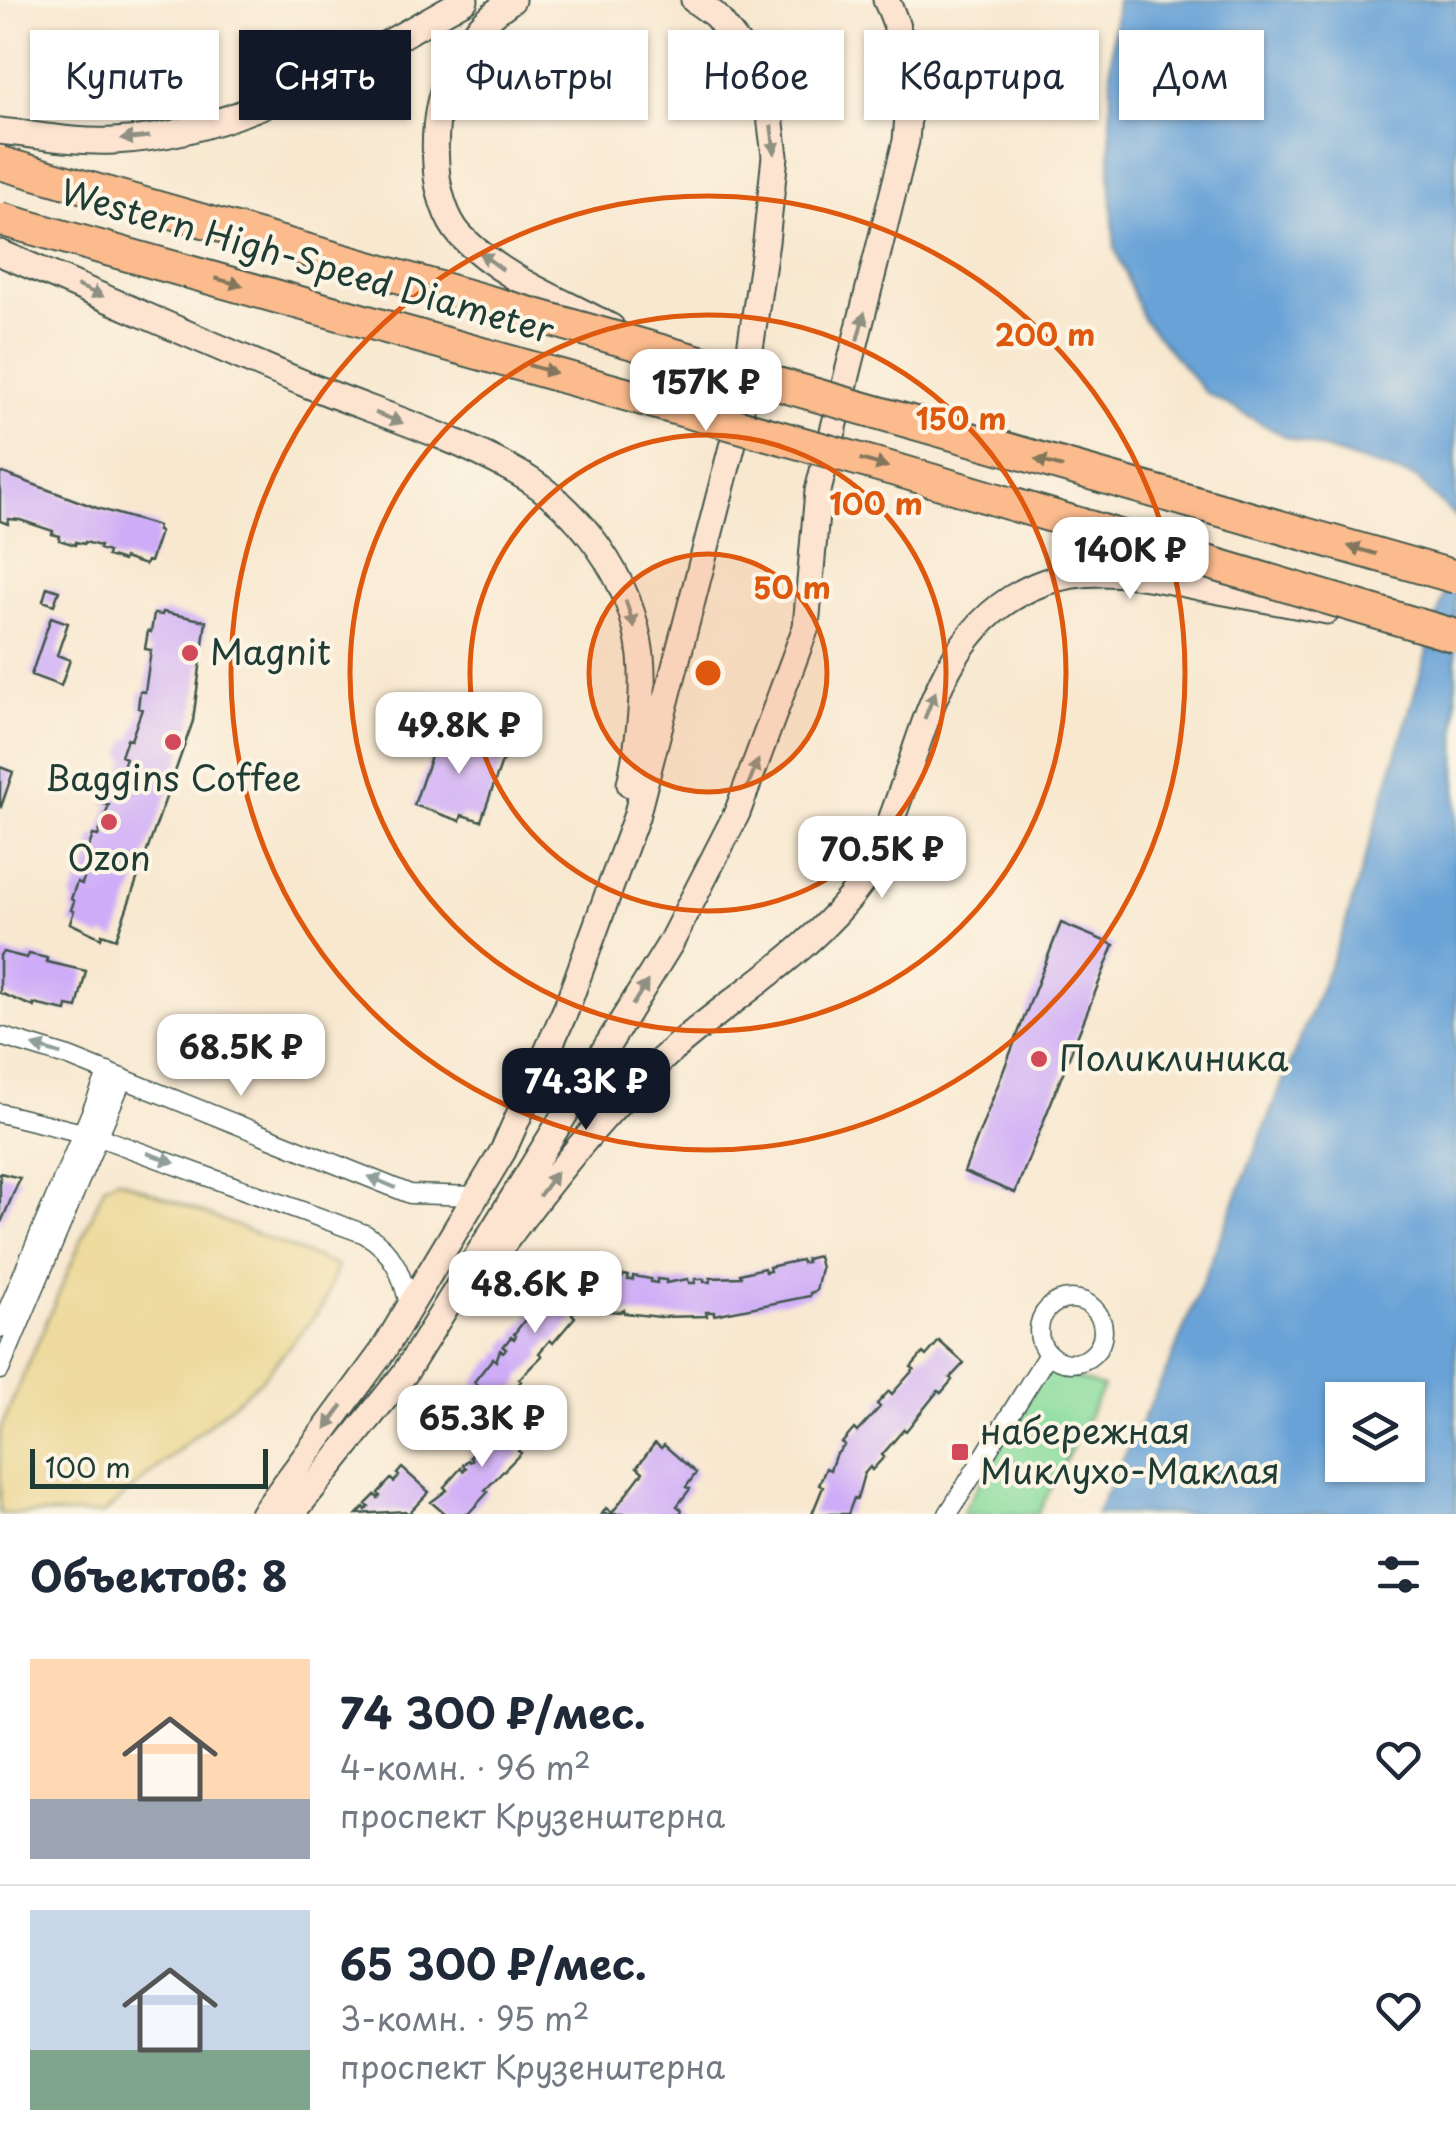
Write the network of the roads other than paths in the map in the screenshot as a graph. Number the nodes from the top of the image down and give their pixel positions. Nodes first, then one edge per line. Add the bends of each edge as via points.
1 (465, 0) edge
2 (512, 0) edge
3 (694, 0) edge
4 (886, 0) edge
5 (0, 131) edge
6 (0, 162) edge
7 (0, 219) edge
8 (0, 253) edge
9 (638, 342) junction
10 (1456, 577) edge
11 (1453, 635) edge
12 (566, 1008) junction
13 (0, 1036) edge
14 (115, 1075) junction
15 (0, 1112) edge
16 (91, 1134) junction
17 (477, 1196) junction
18 (410, 1308) junction
19 (0, 1328) edge
20 (1048, 1354) dead end
21 (0, 1370) edge
22 (405, 1373) junction
23 (263, 1514) edge
24 (292, 1514) edge
25 (948, 1514) edge

1 -> 5 main road via 263,106 211,124 111,141
9 -> 2 main road via 486,259 457,232 445,207 433,131 441,90 476,30
3 -> 12 main road via 753,63 769,108 775,156 740,416 636,818
22 -> 4 main road via 670,944 737,813 806,628 818,490 906,141 908,82
6 - 9 highway, Western High-Speed Diameter, bridge
7 -> 11 highway, Western High-Speed Diameter, bridge via 926,478
8 -> 12 main road via 514,470 572,514 603,552 637,638 641,717 624,815
10 -> 9 highway, Western High-Speed Diameter, bridge
22 -> 11 main road, bridge via 568,1156 626,1092 794,956 864,880 902,798 942,677 988,617 1044,582 1123,572
12 - 17 main road
14 -> 13 street
14 - 16 street
17 -> 14 street via 410,1194
15 - 16 street
16 -> 18 street via 365,1234 387,1249 402,1273
16 - 19 street
16 - 21 street
17 - 18 main road
18 -> 23 main road
20 - 25 street
22 - 24 main road

